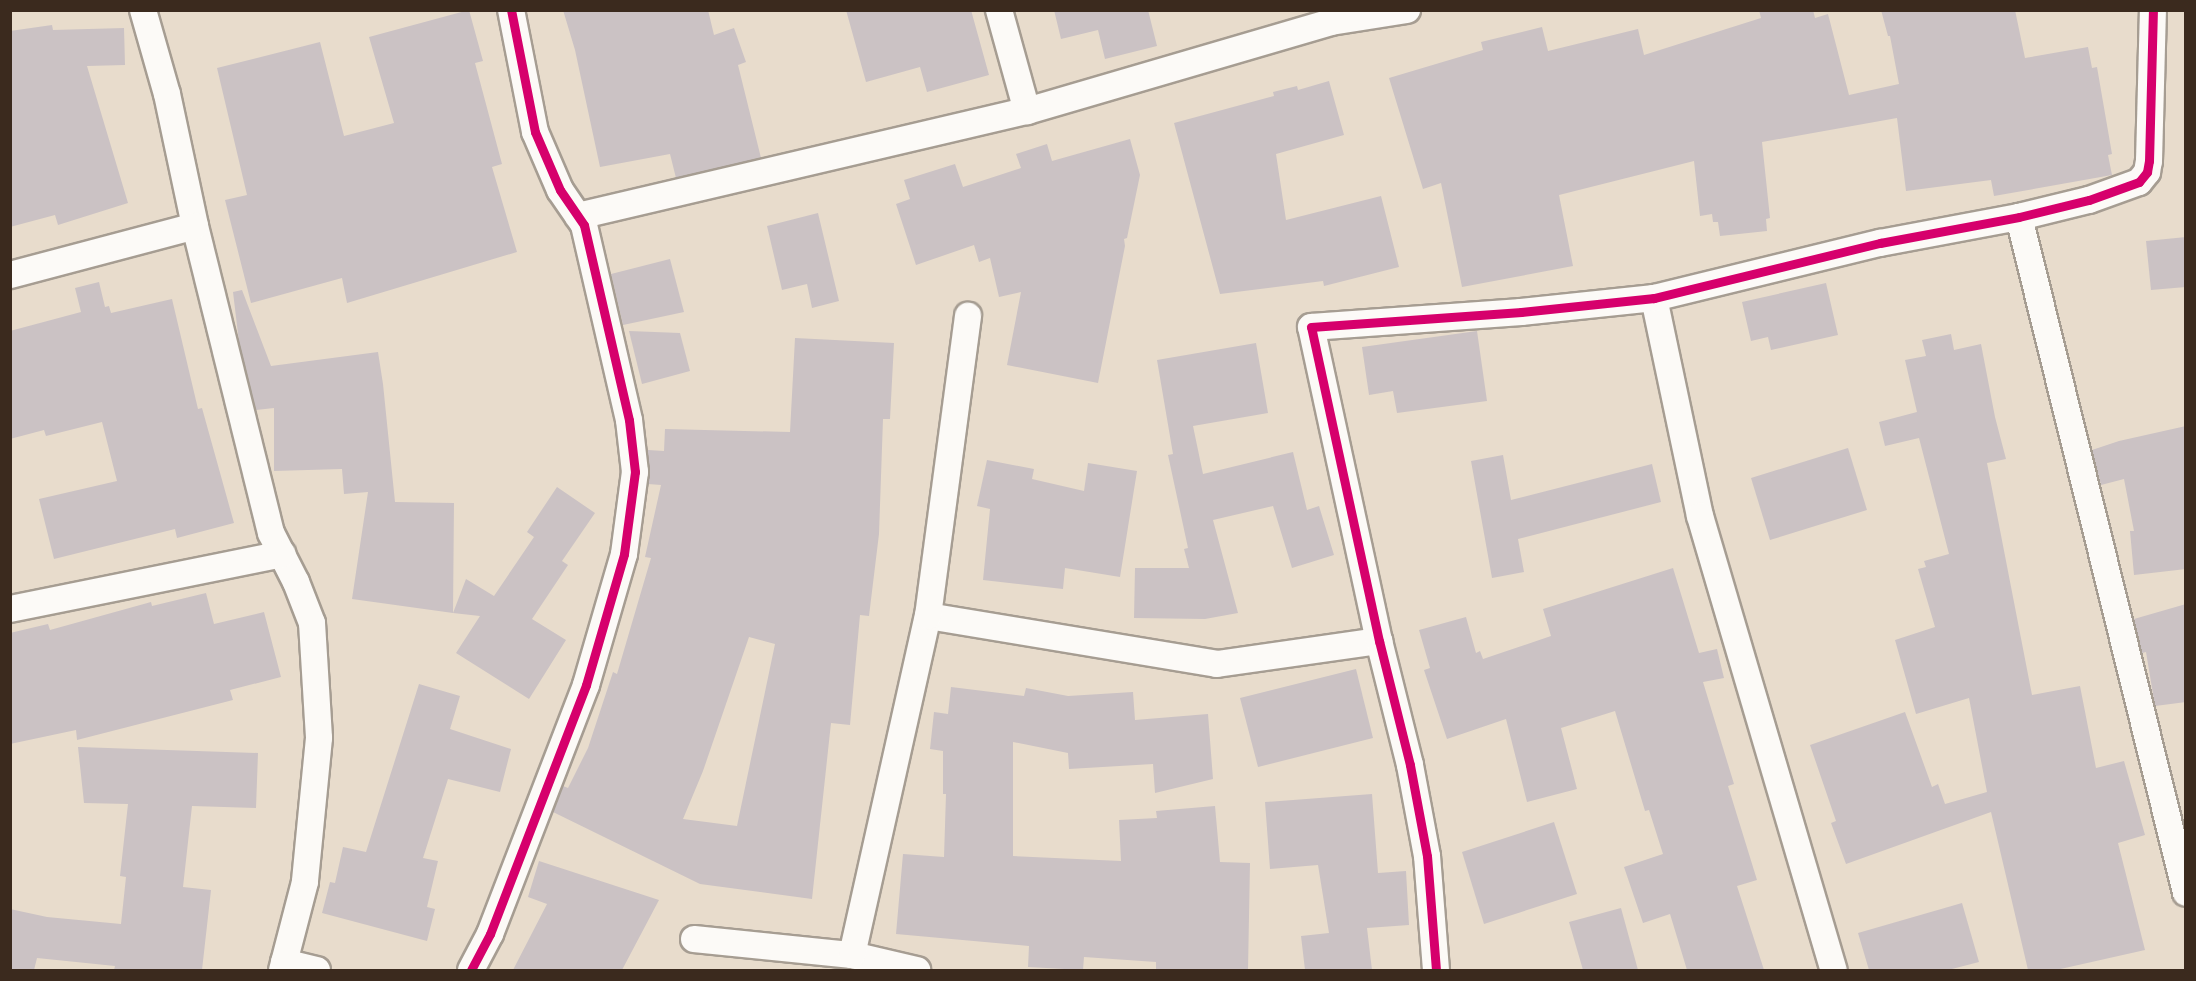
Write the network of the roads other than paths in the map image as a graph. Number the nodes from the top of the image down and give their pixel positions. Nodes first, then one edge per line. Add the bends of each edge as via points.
1 (143, 10) edge
2 (511, 10) edge
3 (999, 10) edge
4 (1407, 10) edge
5 (2153, 10) edge
6 (1324, 17) edge
7 (1027, 111) junction
8 (578, 216) junction
9 (2019, 217) junction
10 (195, 226) junction
11 (10, 274) edge
12 (1654, 298) junction
13 (968, 316) dead end
14 (282, 554) junction
15 (10, 609) edge
16 (928, 616) junction
17 (1379, 641) junction
18 (2186, 893) edge
19 (694, 939) dead end
20 (852, 955) junction
21 (283, 966) edge
22 (317, 970) edge
23 (471, 970) edge
24 (917, 970) edge
25 (1436, 970) edge
26 (1834, 970) edge

1 - 10 street via 167,94
2 - 8 street via 535,132 560,190
3 - 7 street
4 - 6 street
5 - 9 street via 2147,172 2139,182 2089,200
6 - 7 street
7 - 8 street
8 - 23 street via 584,225 629,420 635,472 624,554 586,685 490,934
9 - 12 street via 1880,243
9 - 18 street
10 - 11 street
10 - 14 street via 271,533
12 - 17 street via 1311,327
12 - 26 street via 1700,516
13 - 16 street
14 - 15 street
14 - 21 street via 312,623 319,738 304,882
16 - 17 street via 1217,664
16 - 20 street
17 - 25 street via 1410,765 1427,856
19 - 20 street
20 - 24 street
21 - 22 street

